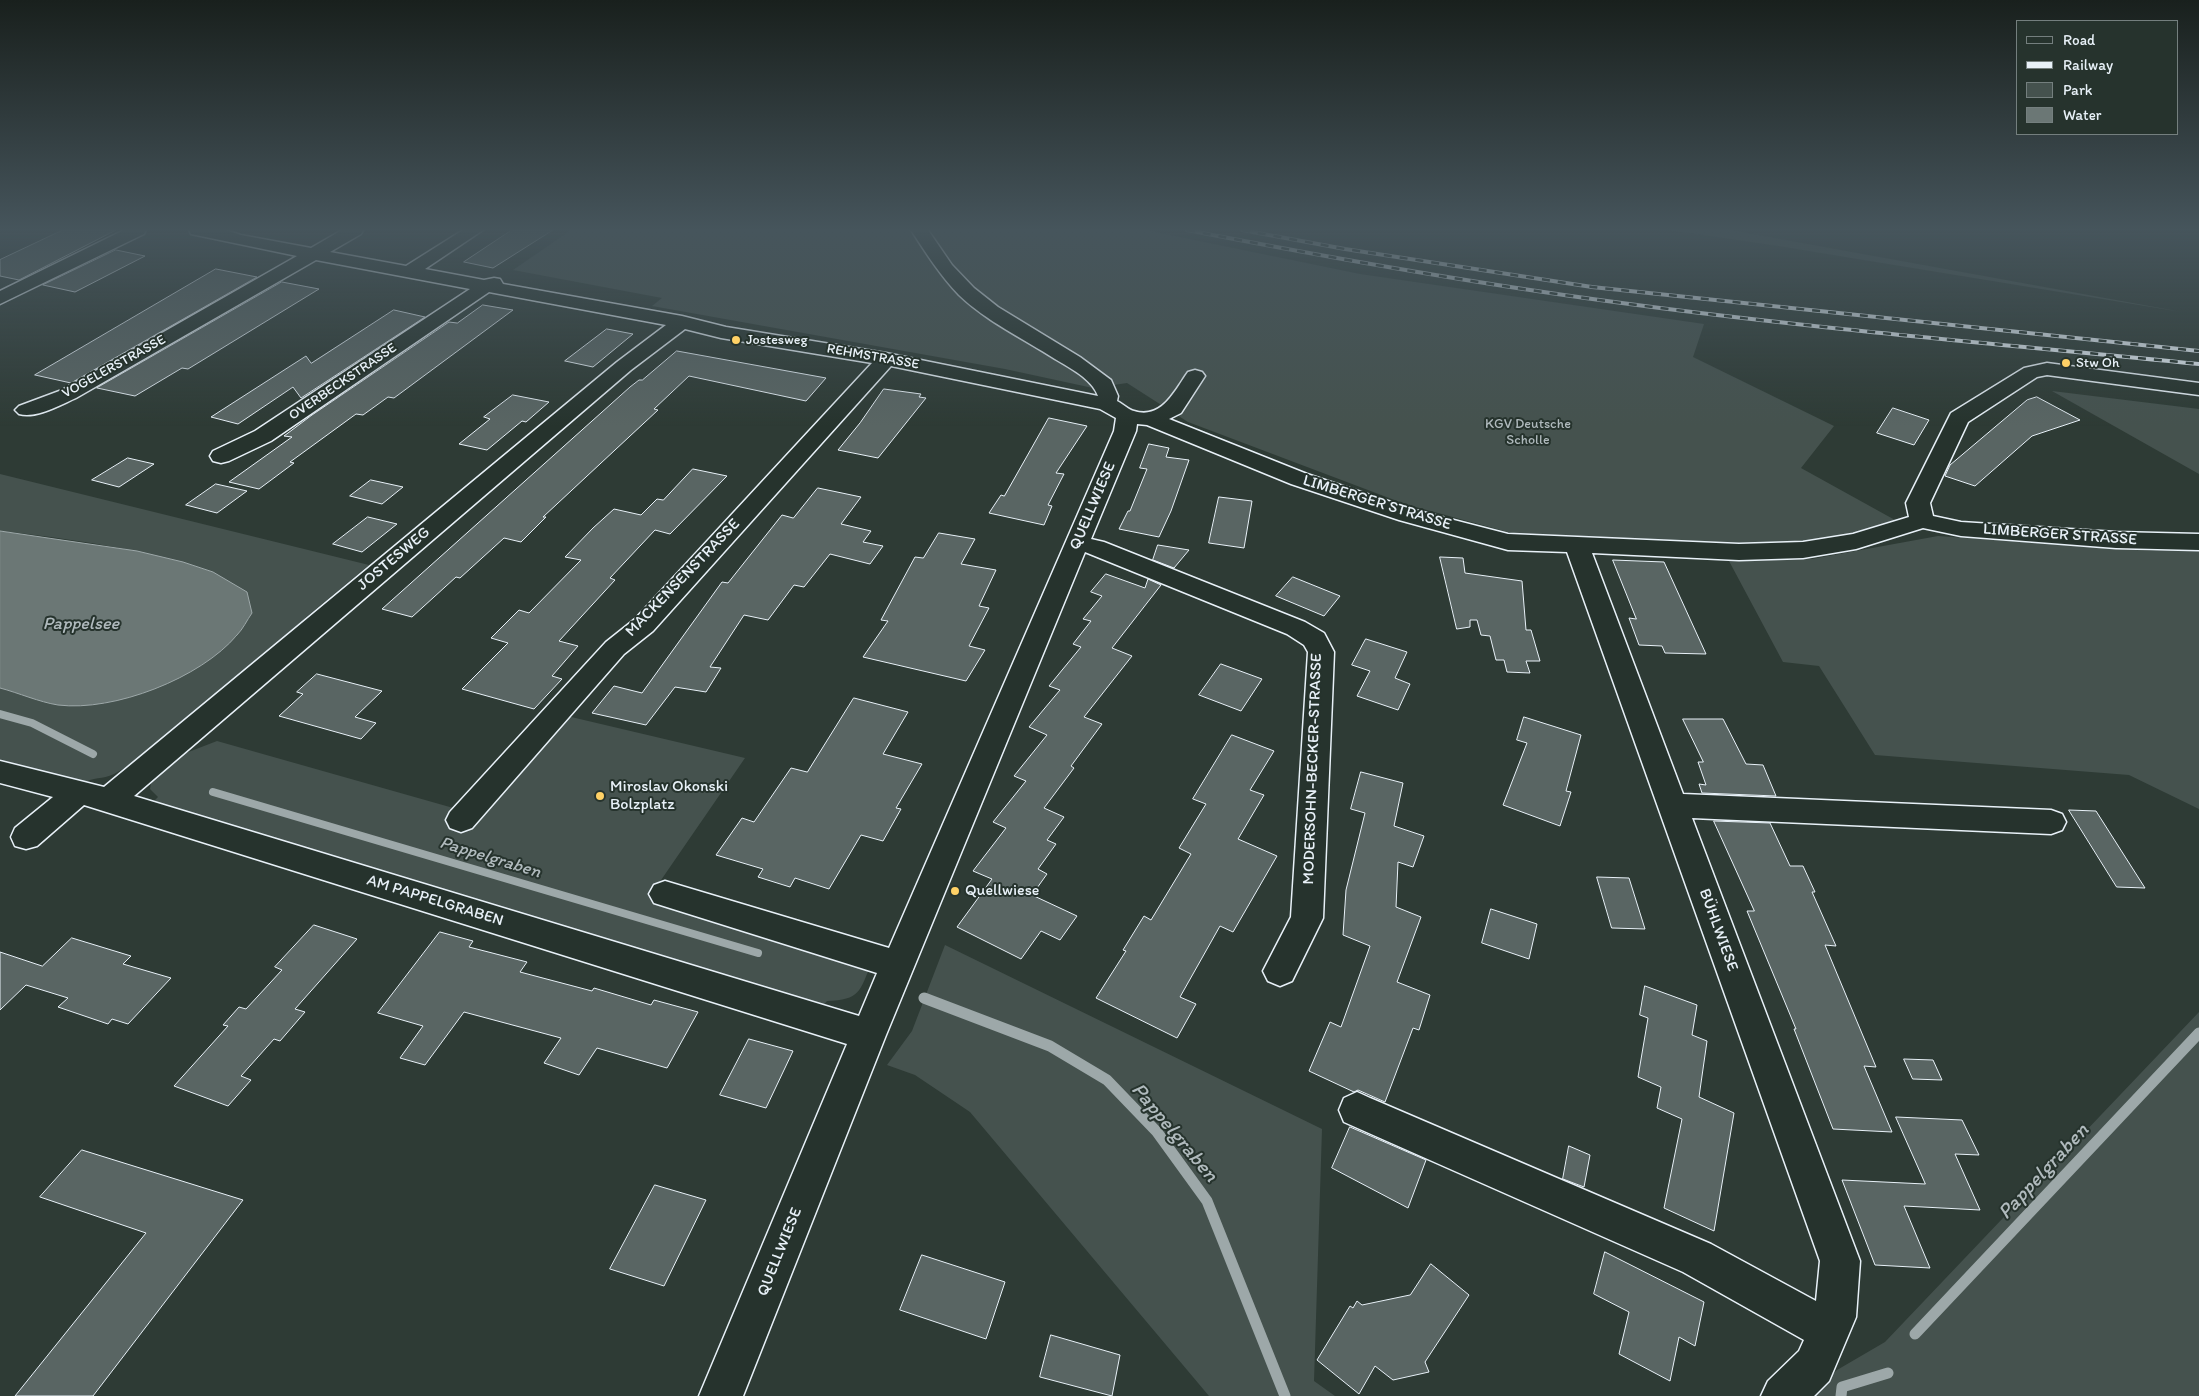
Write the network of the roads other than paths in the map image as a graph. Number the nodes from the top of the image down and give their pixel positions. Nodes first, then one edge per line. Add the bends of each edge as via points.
1 (241, 295) edge
2 (472, 295) edge
3 (536, 295) edge
4 (971, 295) edge
5 (682, 322) junction
6 (886, 359) junction
7 (1195, 376) dead end
8 (2199, 389) edge
9 (26, 410) dead end
10 (1128, 414) junction
11 (221, 456) dead end
12 (1922, 520) junction
13 (2199, 542) edge
14 (1077, 543) junction
15 (1577, 546) junction
16 (0, 772) edge
17 (79, 792) junction
18 (109, 800) junction
19 (1673, 805) junction
20 (461, 820) dead end
21 (2051, 822) dead end
22 (26, 837) dead end
23 (665, 894) dead end
24 (898, 965) junction
25 (1280, 971) dead end
26 (868, 1035) junction
27 (1357, 1110) dead end
28 (1832, 1324) junction
29 (721, 1396) edge
30 (1783, 1396) edge

1 - 9 street, VOGELERSTRASSE via 69,394
2 - 11 street, OVERBECKSTRASSE via 263,436
3 - 5 street, REHMSTRASSE
4 - 10 street via 991,311 1073,360 1104,384 1108,396
5 - 6 street, REHMSTRASSE via 740,336
5 - 18 street, JOSTESWEG via 624,366
6 - 10 street, REHMSTRASSE
6 - 20 street, MACKENSENSTRASSE via 644,625 615,648
7 - 10 street via 1174,409
8 - 12 street via 2047,369 2031,372 1958,418 1918,503
10 - 14 street, QUELLWIESE via 1125,431
10 - 15 street, LIMBERGER STRASSE via 1299,479 1408,515 1508,542
12 - 13 street, LIMBERGER STRASSE via 1961,529 2116,540
12 - 15 street, LIMBERGER STRASSE via 1856,541 1803,550 1739,552
14 - 24 street, QUELLWIESE
14 - 25 street, MODERSOHN-BECKER-STRASSE via 1095,546 1296,628 1315,639 1322,652 1307,918
15 - 19 street, BÜHLWIESE
16 - 17 street, AM PAPPELGRABEN
17 - 18 street, AM PAPPELGRABEN
17 - 22 street
18 - 26 street, AM PAPPELGRABEN
19 - 21 street
19 - 28 street, BÜHLWIESE via 1840,1261
23 - 24 street
24 - 26 street, QUELLWIESE
26 - 29 street, QUELLWIESE
27 - 28 street via 1697,1258
28 - 30 street, BÜHLWIESE via 1814,1366

